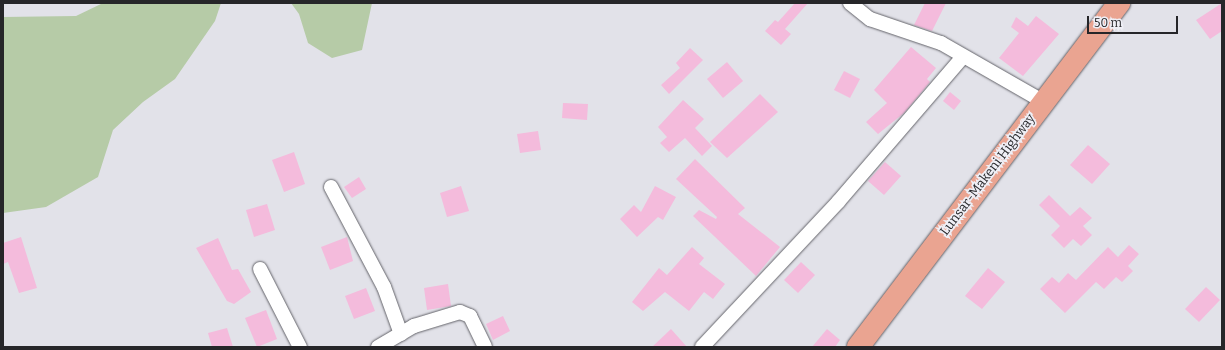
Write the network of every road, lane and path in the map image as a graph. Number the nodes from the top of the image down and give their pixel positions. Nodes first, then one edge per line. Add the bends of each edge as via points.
1 (850, 3) edge
2 (1119, 3) edge
3 (962, 58) junction
4 (1044, 102) junction
5 (331, 187) dead end
6 (260, 269) dead end
7 (401, 334) junction
8 (300, 347) edge
9 (378, 347) edge
10 (485, 347) edge
11 (702, 347) edge
12 (858, 347) edge

1 - 3 street via 870,19 926,36
2 - 4 main road, Lunsar-Makeni Highway
3 - 4 street
3 - 11 street via 838,202
4 - 12 main road, Lunsar-Makeni Highway
5 - 7 street via 384,287
6 - 8 street
7 - 9 street
7 - 10 street via 424,322 466,312

